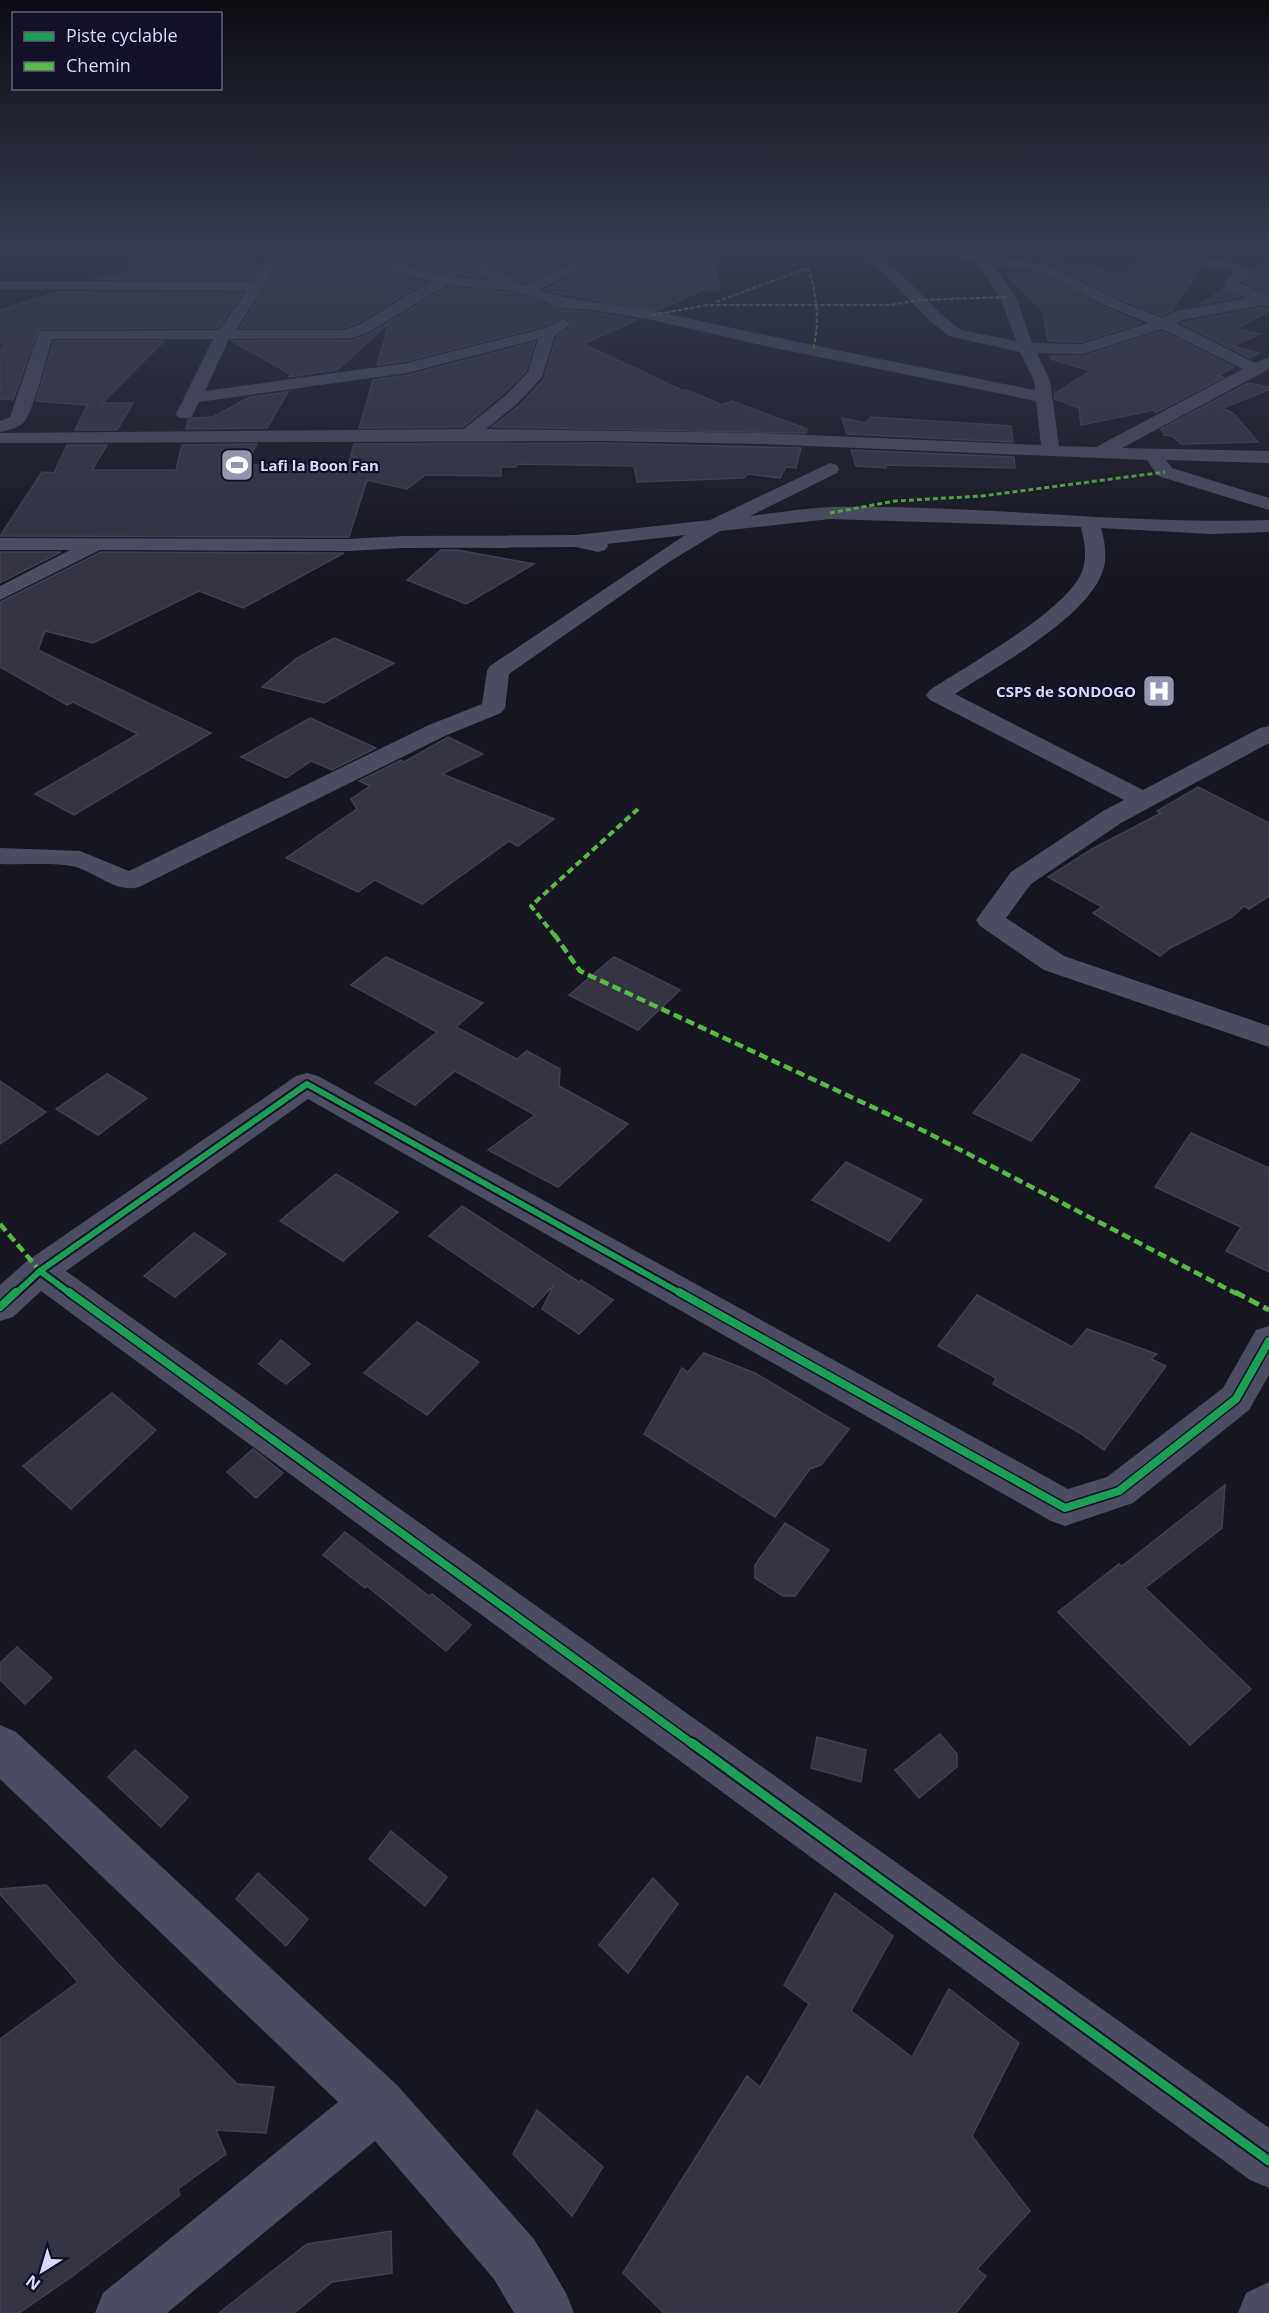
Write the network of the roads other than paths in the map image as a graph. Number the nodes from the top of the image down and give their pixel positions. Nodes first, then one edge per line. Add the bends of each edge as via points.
1 (36, 355) edge
2 (214, 355) edge
3 (458, 355) edge
4 (542, 355) edge
5 (838, 355) edge
6 (1029, 355) edge
7 (1237, 355) edge
8 (1262, 366) edge
9 (1044, 397) junction
10 (193, 398) junction
11 (469, 434) junction
12 (174, 435) junction
13 (3, 438) edge
14 (1051, 452) junction
15 (1099, 453) junction
16 (1154, 456) junction
17 (1269, 457) edge
18 (830, 469) dead end
19 (1269, 504) edge
20 (1089, 521) junction
21 (714, 526) junction
22 (1269, 526) edge
23 (576, 541) junction
24 (0, 544) edge
25 (96, 544) junction
26 (662, 558) junction
27 (0, 594) edge
28 (1269, 733) edge
29 (1144, 801) junction
30 (0, 856) edge
31 (1269, 1009) edge
32 (1258, 1034) edge
33 (40, 1271) junction
34 (0, 1307) edge
35 (1269, 1341) edge
36 (0, 1748) edge
37 (378, 2104) junction
38 (1269, 2161) edge
39 (1269, 2310) edge
40 (123, 2313) edge
41 (546, 2313) edge
42 (1266, 2313) edge

1 - 13 street via 18,400 16,420
2 - 10 street
3 - 10 street via 407,368
4 - 11 street via 537,373
5 - 9 street
6 - 9 street via 1042,381
7 - 8 street
8 - 15 street
9 - 14 street
10 - 12 street
11 - 12 street
11 - 14 street via 690,437
12 - 13 street
14 - 15 street
15 - 16 street
16 - 17 street
16 - 19 street via 1165,472
18 - 21 street
20 - 21 street via 830,513
20 - 22 street via 1211,528
20 - 29 street via 1097,547 1091,576 1083,590 1042,627 938,695
21 - 23 street
21 - 26 street
23 - 25 street
23 - 26 street
24 - 25 street
25 - 27 street
26 - 30 street via 498,671 494,708 438,730 129,881 80,859
28 - 29 street
29 - 32 street via 1112,817 1021,878 990,920 1054,963
31 - 32 street
33 - 34 street
33 - 35 street via 307,1084 1065,1508 1119,1491 1236,1399
33 - 38 street
36 - 37 street
37 - 40 street
37 - 41 street via 514,2259
39 - 42 street

